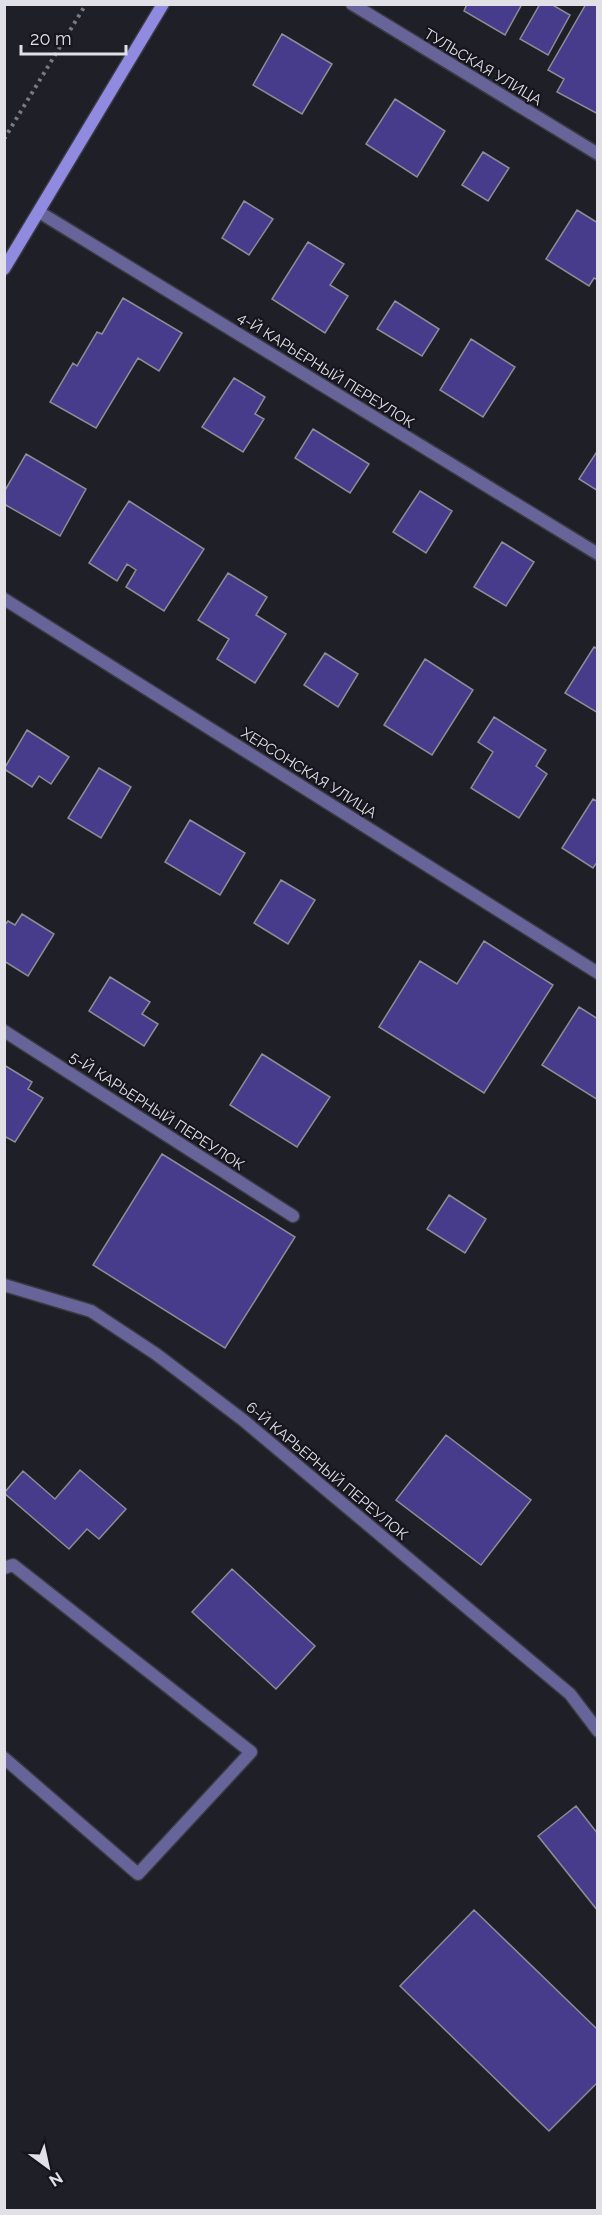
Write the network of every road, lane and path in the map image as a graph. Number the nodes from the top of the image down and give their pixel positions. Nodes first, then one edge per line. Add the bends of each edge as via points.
1 (86, 4) edge
2 (163, 4) edge
3 (352, 4) edge
4 (4, 139) edge
5 (597, 154) edge
6 (39, 212) junction
7 (4, 269) edge
8 (597, 554) edge
9 (4, 599) edge
10 (597, 973) edge
11 (4, 1032) edge
12 (293, 1216) dead end
13 (4, 1285) edge
14 (4, 1568) edge
15 (597, 1731) edge
16 (4, 1758) edge

1 - 4 path
2 - 6 main road
3 - 5 street, ТУЛЬСКАЯ УЛИЦА
6 - 7 main road
6 - 8 street, 4-Й КАРЬЕРНЫЙ ПЕРЕУЛОК
9 - 10 street, ХЕРСОНСКАЯ УЛИЦА
11 - 12 street, 5-Й КАРЬЕРНЫЙ ПЕРЕУЛОК
13 - 15 street, 6-Й КАРЬЕРНЫЙ ПЕРЕУЛОК via 91,1311 156,1354 243,1420 570,1694
14 - 16 street via 14,1565 251,1752 138,1874

